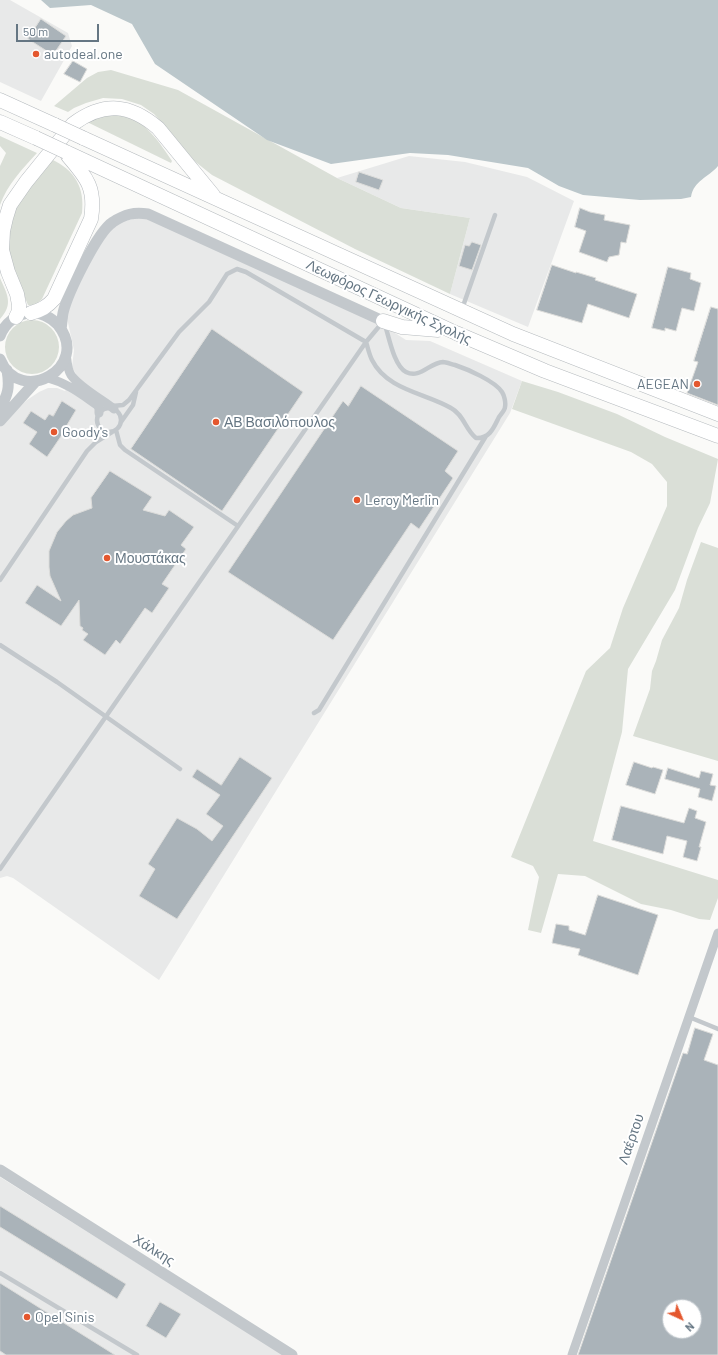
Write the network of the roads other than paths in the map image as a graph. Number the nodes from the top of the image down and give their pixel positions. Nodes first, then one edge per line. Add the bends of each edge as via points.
1 (0, 100) edge
2 (0, 122) edge
3 (66, 152) junction
4 (214, 197) junction
5 (496, 215) dead end
6 (461, 311) junction
7 (31, 313) junction
8 (384, 321) junction
9 (7, 324) edge
10 (61, 329) junction
11 (456, 333) junction
12 (0, 336) edge
13 (366, 342) junction
14 (66, 353) junction
15 (2, 363) edge
16 (48, 378) junction
17 (36, 382) junction
18 (136, 392) junction
19 (3, 399) edge
20 (112, 408) junction
21 (0, 409) edge
22 (99, 413) junction
23 (718, 414) edge
24 (0, 421) edge
25 (121, 422) junction
26 (114, 431) junction
27 (486, 436) junction
28 (718, 436) edge
29 (238, 526) junction
30 (0, 580) edge
31 (0, 645) edge
32 (314, 713) dead end
33 (106, 716) junction
34 (180, 768) dead end
35 (0, 869) edge
36 (718, 933) edge
37 (689, 1017) junction
38 (718, 1029) edge
39 (0, 1170) edge
40 (0, 1273) edge
41 (137, 1355) edge
42 (292, 1355) edge
43 (572, 1355) edge

1 - 4 main road, Λεωφόρος Γεωργικής Σχολής, bridge
2 - 3 main road, Λεωφόρος Γεωργικής Σχολής, bridge
3 - 7 main road via 92,193 91,219 54,299 42,310
3 - 11 main road, Λεωφόρος Γεωργικής Σχολής
4 - 6 main road, Λεωφόρος Γεωργικής Σχολής
4 - 9 main road via 158,128 138,113 107,108 79,119 26,182 10,206 3,231 2,250 17,294 19,311
5 - 6 lane
6 - 23 main road, Λεωφόρος Γεωργικής Σχολής via 543,347
7 - 9 street via 23,314
7 - 10 street via 48,317
8 - 10 street via 148,214 136,212 112,223 98,238 67,299
8 - 11 main road via 402,327
8 - 13 lane
8 - 27 lane via 399,366 406,372 413,374 443,362 455,365 497,386 505,399 505,407
9 - 12 street
10 - 14 street via 65,336
11 - 28 main road, Λεωφόρος Γεωργικής Σχολής via 545,371
13 - 18 lane via 237,269 228,274 209,302 179,332
13 - 27 lane via 371,359 387,377 409,390 452,408 461,415 471,434 476,438
13 - 29 lane
14 - 16 street via 60,368
14 - 20 street via 71,375
15 - 17 street via 15,377
15 - 19 street via 9,382 9,389
16 - 17 street
16 - 22 street via 65,384 87,398 97,405
17 - 24 street
18 - 20 lane via 123,405
18 - 25 lane via 133,404
19 - 21 street
20 - 22 lane
20 - 25 lane via 120,414
22 - 26 lane via 98,425 104,431
25 - 26 lane
26 - 29 lane via 125,450
26 - 30 lane via 87,451
27 - 32 lane via 319,710
29 - 33 lane
31 - 33 lane
33 - 34 lane
33 - 35 lane
36 - 37 street, Λαέρτου
37 - 38 lane
37 - 43 street, Λαέρτου
39 - 42 street, Χάλκης
40 - 41 lane

